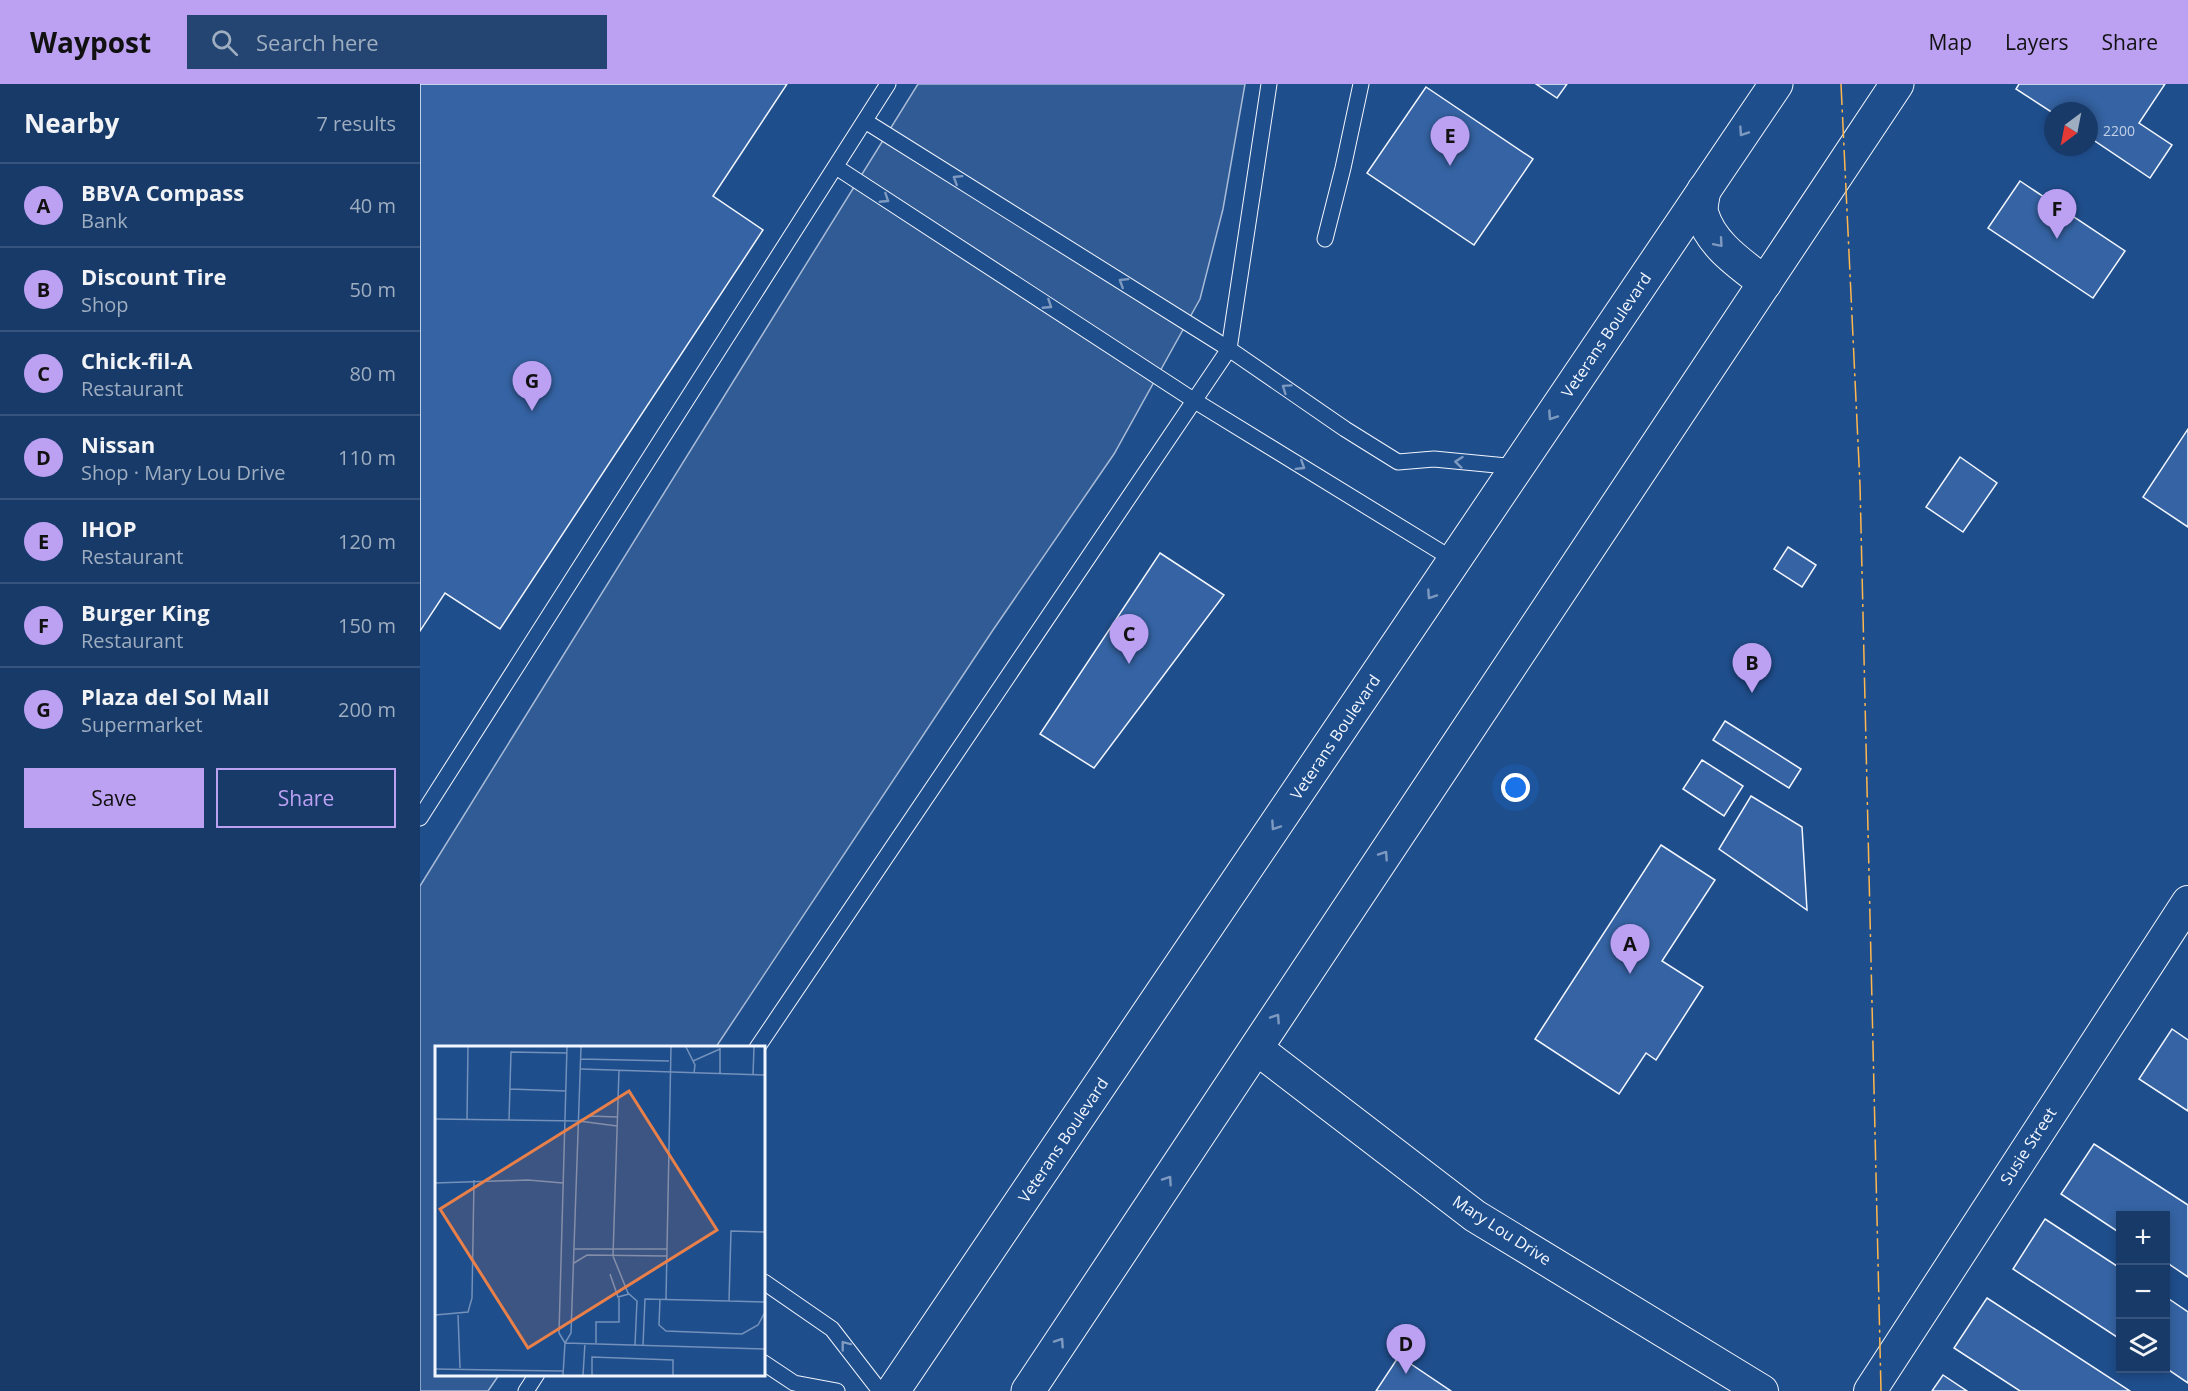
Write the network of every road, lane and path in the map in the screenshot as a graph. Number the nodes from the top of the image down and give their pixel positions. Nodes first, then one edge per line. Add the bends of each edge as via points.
1 (888, 84) edge
2 (1269, 84) edge
3 (1361, 84) edge
4 (1776, 84) edge
5 (1897, 84) edge
6 (865, 121) junction
7 (836, 167) junction
8 (1704, 190) junction
9 (1325, 239) dead end
10 (1765, 283) junction
11 (1229, 349) junction
12 (1195, 401) junction
13 (1517, 467) junction
14 (1454, 560) junction
15 (420, 818) edge
16 (2188, 902) edge
17 (758, 1046) edge
18 (1256, 1048) junction
19 (765, 1283) edge
20 (765, 1364) edge
21 (536, 1376) edge
22 (526, 1391) edge
23 (837, 1391) edge
24 (880, 1391) edge
25 (894, 1391) edge
26 (1028, 1391) edge
27 (1762, 1391) edge
28 (1870, 1391) edge

1 - 6 lane
2 - 11 lane
3 - 9 lane
4 -> 8 main road, Veterans Boulevard
5 - 10 main road
6 - 7 lane
11 -> 6 lane
7 -> 12 lane
7 - 15 lane
8 -> 10 main road via 1701,212 1711,234 1731,257
8 -> 13 main road, Veterans Boulevard
18 -> 10 main road
11 - 12 lane
13 -> 11 lane via 1434,459 1398,462
12 -> 14 lane
12 - 17 lane
13 - 14 main road, Veterans Boulevard
14 -> 25 main road, Veterans Boulevard
16 - 28 street, Susie Street
26 -> 18 main road
18 - 27 street, Mary Lou Drive via 1475,1216
24 -> 19 lane via 832,1329
20 - 23 lane via 794,1383
21 - 22 lane

